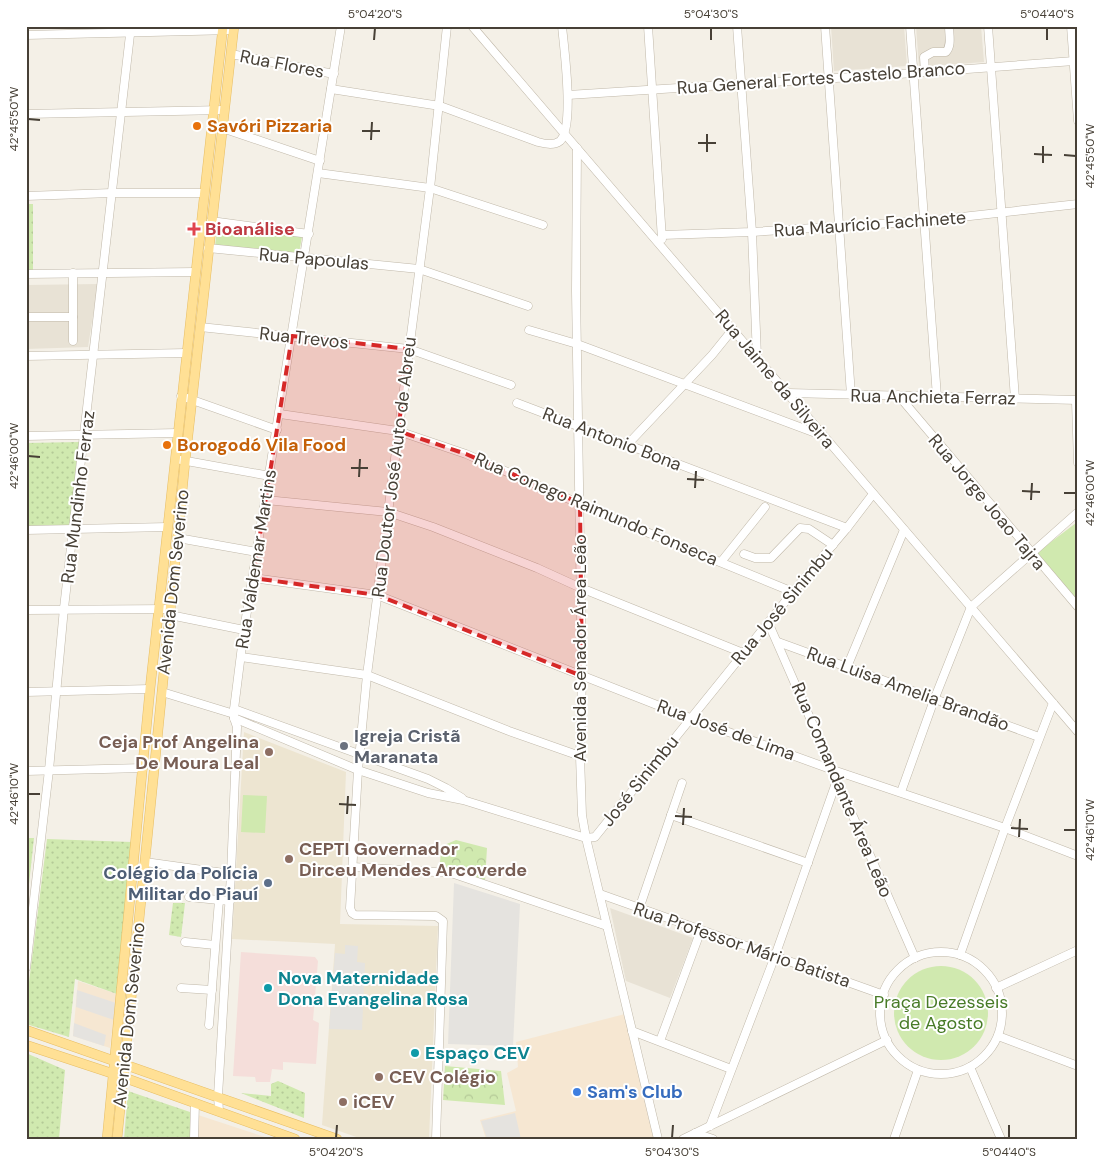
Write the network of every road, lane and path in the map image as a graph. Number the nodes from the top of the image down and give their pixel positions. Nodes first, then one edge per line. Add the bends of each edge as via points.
1 (341, 26) edge
2 (447, 26) edge
3 (472, 26) edge
4 (478, 26) edge
5 (562, 26) edge
6 (648, 26) edge
7 (737, 26) edge
8 (825, 26) edge
9 (910, 26) edge
10 (949, 26) edge
11 (988, 26) edge
12 (1071, 26) edge
13 (223, 28) edge
14 (234, 28) edge
15 (43, 30) edge
16 (130, 30) edge
17 (26, 35) edge
18 (479, 35) junction
19 (231, 54) junction
20 (1074, 61) junction
21 (991, 66) junction
22 (925, 72) junction
23 (914, 73) junction
24 (334, 74) junction
25 (828, 79) junction
26 (742, 84) junction
27 (331, 89) junction
28 (652, 90) junction
29 (568, 95) junction
30 (1077, 102) edge
31 (440, 106) junction
32 (224, 110) junction
33 (213, 111) junction
34 (121, 113) junction
35 (26, 114) edge
36 (1078, 121) edge
37 (222, 128) junction
38 (564, 134) junction
39 (577, 148) junction
40 (320, 162) junction
41 (318, 173) junction
42 (430, 188) junction
43 (112, 193) junction
44 (204, 193) junction
45 (26, 196) edge
46 (1078, 204) edge
47 (1002, 213) junction
48 (211, 221) junction
49 (925, 221) junction
50 (543, 225) dead end
51 (840, 227) junction
52 (752, 232) junction
53 (308, 234) junction
54 (662, 235) junction
55 (208, 248) junction
56 (663, 248) junction
57 (305, 257) junction
58 (419, 269) junction
59 (103, 272) junction
60 (196, 272) junction
61 (72, 273) junction
62 (26, 274) edge
63 (528, 306) dead end
64 (26, 317) edge
65 (73, 317) junction
66 (200, 328) junction
67 (733, 329) junction
68 (529, 330) dead end
69 (292, 336) junction
70 (73, 342) dead end
71 (577, 344) junction
72 (409, 350) junction
73 (187, 353) junction
74 (26, 356) edge
75 (94, 356) junction
76 (757, 357) junction
77 (683, 384) junction
78 (512, 385) dead end
79 (788, 393) junction
80 (851, 395) junction
81 (898, 395) junction
82 (181, 396) junction
83 (937, 397) junction
84 (1015, 399) junction
85 (192, 400) junction
86 (1077, 400) edge
87 (517, 403) dead end
88 (280, 414) junction
89 (579, 426) junction
90 (277, 430) junction
91 (398, 431) junction
92 (178, 433) junction
93 (85, 435) junction
94 (822, 435) junction
95 (26, 436) edge
96 (628, 444) junction
97 (176, 458) junction
98 (185, 462) junction
99 (1078, 462) edge
100 (270, 476) junction
101 (872, 494) junction
102 (266, 500) junction
103 (580, 503) junction
104 (765, 507) dead end
105 (388, 512) junction
106 (1078, 512) edge
107 (168, 527) junction
108 (847, 528) junction
109 (74, 529) junction
110 (26, 530) edge
111 (904, 530) junction
112 (178, 538) junction
113 (833, 545) junction
114 (257, 552) junction
115 (744, 554) dead end
116 (1031, 554) junction
117 (721, 562) junction
118 (253, 578) junction
119 (581, 588) junction
120 (793, 592) junction
121 (377, 594) junction
122 (971, 607) junction
123 (1078, 607) edge
124 (64, 608) junction
125 (160, 608) junction
126 (26, 610) edge
127 (170, 612) junction
128 (768, 622) junction
129 (244, 630) junction
130 (778, 642) junction
131 (743, 653) junction
132 (241, 657) junction
133 (847, 668) junction
134 (367, 675) junction
135 (582, 676) junction
136 (150, 689) junction
137 (57, 690) junction
138 (26, 692) edge
139 (162, 692) junction
140 (934, 700) junction
141 (1053, 703) junction
142 (234, 714) junction
143 (690, 718) junction
144 (1076, 728) edge
145 (1039, 737) junction
146 (359, 754) junction
147 (580, 756) junction
148 (143, 768) junction
149 (49, 770) junction
150 (358, 770) junction
151 (833, 770) junction
152 (26, 771) edge
153 (837, 780) junction
154 (682, 783) dead end
155 (901, 792) junction
156 (463, 800) junction
157 (671, 815) junction
158 (1005, 828) junction
159 (586, 838) junction
160 (1078, 856) edge
161 (145, 862) junction
162 (808, 863) junction
163 (352, 867) junction
164 (231, 874) junction
165 (600, 894) junction
166 (189, 896) dead end
167 (219, 900) junction
168 (230, 902) junction
169 (639, 909) junction
170 (607, 926) junction
171 (701, 930) junction
172 (185, 942) dead end
173 (215, 945) junction
174 (1078, 950) edge
175 (960, 955) junction
176 (775, 956) junction
177 (915, 958) junction
178 (26, 968) edge
179 (181, 988) dead end
180 (996, 988) junction
181 (212, 990) junction
182 (884, 995) junction
183 (209, 1025) dead end
184 (26, 1030) edge
185 (632, 1032) junction
186 (998, 1036) junction
187 (887, 1040) junction
188 (660, 1041) junction
189 (26, 1045) edge
190 (120, 1063) junction
191 (1078, 1066) edge
192 (970, 1067) junction
193 (731, 1069) junction
194 (918, 1070) junction
195 (114, 1074) junction
196 (123, 1077) junction
197 (218, 1096) junction
198 (195, 1103) junction
199 (219, 1111) junction
200 (710, 1126) junction
201 (695, 1133) junction
202 (275, 1135) edge
203 (293, 1138) edge
204 (107, 1139) edge
205 (117, 1139) edge
206 (194, 1139) edge
207 (337, 1139) edge
208 (436, 1139) edge
209 (658, 1139) edge
210 (683, 1139) edge
211 (712, 1139) edge
212 (894, 1139) edge
213 (1002, 1139) edge

1 - 24 street, Rua Valdemar Martins
2 - 31 street, Rua Doutor José Auto de Abreu
3 - 18 street, Rua Jaime da Silveira
4 - 18 street
5 - 29 street
6 - 28 street
7 - 26 street
8 - 25 street via 831,64
9 - 23 street
10 - 22 street via 948,50 924,57
11 - 21 street
12 - 20 street
13 - 14 street
13 - 16 street
13 - 33 main road, Avenida Dom Severino
14 - 19 main road, Avenida Dom Severino
15 - 16 street
15 - 17 street
16 - 34 street, Rua Mundinho Ferraz
18 - 38 street, Rua Jaime da Silveira
19 - 24 street, Rua Flores
19 - 32 main road, Avenida Dom Severino
20 - 21 street, Rua General Fortes Castelo Branco
20 - 30 street
21 - 22 street, Rua General Fortes Castelo Branco
21 - 47 street
22 - 23 street, Rua General Fortes Castelo Branco
23 - 25 street, Rua General Fortes Castelo Branco
23 - 49 street
24 - 27 street, Rua Valdemar Martins
25 - 26 street, Rua General Fortes Castelo Branco
25 - 51 street
26 - 28 street, Rua General Fortes Castelo Branco
26 - 52 street
27 - 31 street
27 - 40 street, Rua Valdemar Martins
28 - 29 street, Rua General Fortes Castelo Branco
28 - 54 street
29 - 38 street
30 - 36 street
31 - 38 street via 545,144 560,141
31 - 42 street, Rua Doutor José Auto de Abreu
32 - 33 street
32 - 37 main road, Avenida Dom Severino
33 - 34 street
33 - 44 main road, Avenida Dom Severino
34 - 35 street
34 - 43 street, Rua Mundinho Ferraz
37 - 40 street
37 - 48 main road, Avenida Dom Severino
38 - 39 street, Rua Jaime da Silveira
39 - 56 street, Rua Jaime da Silveira
39 - 71 street, Avenida Senador Área Leão
40 - 41 street, Rua Valdemar Martins
41 - 42 street
41 - 53 street, Rua Valdemar Martins
42 - 50 street
42 - 58 street, Rua Doutor José Auto de Abreu
43 - 44 street
43 - 45 street
43 - 59 street, Rua Mundinho Ferraz
44 - 60 main road, Avenida Dom Severino
46 - 47 street, Rua Maurício Fachinete
47 - 49 street, Rua Maurício Fachinete
47 - 84 street
48 - 53 street, Rua Papoulas
48 - 55 main road, Avenida Dom Severino
49 - 51 street, Rua Maurício Fachinete
49 - 83 street
51 - 52 street, Rua Maurício Fachinete
51 - 80 street
52 - 54 street, Rua Maurício Fachinete
52 - 76 street
53 - 57 street, Rua Valdemar Martins
54 - 56 street
55 - 57 street, Rua Papoulas
55 - 66 main road, Avenida Dom Severino
56 - 67 street, Rua Jaime da Silveira
57 - 58 street, Rua Papoulas
57 - 69 street, Rua Valdemar Martins
58 - 63 street, Rua Papoulas
58 - 72 street, Rua Doutor José Auto de Abreu
59 - 60 street
59 - 61 street
59 - 75 street, Rua Mundinho Ferraz
60 - 73 main road, Avenida Dom Severino
61 - 62 street
61 - 65 street
64 - 65 street
65 - 70 street
66 - 69 street, Rua Trevos
66 - 85 main road, Avenida Dom Severino
67 - 76 street, Rua Jaime da Silveira
67 - 77 street
68 - 71 street
69 - 72 street, Rua Trevos
69 - 88 street, Rua Valdemar Martins
71 - 77 street
71 - 89 street, Avenida Senador Área Leão
72 - 78 street
72 - 91 street, Rua Doutor José Auto de Abreu
73 - 75 street
73 - 82 main road, Avenida Dom Severino
74 - 75 street
75 - 93 street, Rua Mundinho Ferraz
76 - 79 street, Rua Jaime da Silveira
77 - 94 street
77 - 96 street
79 - 80 street, Rua Anchieta Ferraz
79 - 94 street, Rua Jaime da Silveira
80 - 81 street, Rua Anchieta Ferraz
81 - 83 street, Rua Anchieta Ferraz
81 - 116 street, Rua Jorge Joao Tajra
82 - 85 street
82 - 92 main road, Avenida Dom Severino
83 - 84 street, Rua Anchieta Ferraz
84 - 86 street, Rua Anchieta Ferraz
85 - 90 street
85 - 98 main road, Avenida Dom Severino
86 - 99 street
87 - 89 street, Rua Antonio Bona
88 - 90 street, Rua Valdemar Martins
88 - 91 street, Rua Conego Raimundo Fonseca
89 - 96 street, Rua Antonio Bona
89 - 103 street, Avenida Senador Área Leão
90 - 100 street, Rua Valdemar Martins
91 - 103 street, Rua Conego Raimundo Fonseca via 466,454
91 - 105 street, Rua Doutor José Auto de Abreu
92 - 93 street
92 - 97 main road, Avenida Dom Severino
93 - 95 street
93 - 109 street, Rua Mundinho Ferraz
94 - 101 street, Rua Jaime da Silveira
96 - 108 street, Rua Antonio Bona
97 - 98 street
97 - 107 main road, Avenida Dom Severino
98 - 100 street
98 - 112 main road, Avenida Dom Severino
100 - 102 street, Rua Valdemar Martins
101 - 108 street, Rua José Sinimbu
101 - 111 street, Rua Jaime da Silveira
102 - 105 street
102 - 114 street, Rua Valdemar Martins
103 - 117 street, Rua Conego Raimundo Fonseca
103 - 119 street, Avenida Senador Área Leão
104 - 117 street
105 - 119 street via 529,564
105 - 121 street, Rua Doutor José Auto de Abreu
106 - 116 street
107 - 109 street
107 - 125 main road, Avenida Dom Severino
108 - 113 street, Rua José Sinimbu
109 - 110 street
109 - 124 street, Rua Mundinho Ferraz
111 - 122 street, Rua Jaime da Silveira
111 - 133 street
112 - 114 street
112 - 127 main road, Avenida Dom Severino
113 - 115 street via 800,528 771,558
113 - 120 street, Rua José Sinimbu
114 - 118 street, Rua Valdemar Martins
116 - 122 street
116 - 123 street, Rua Jorge Joao Tajra
117 - 120 street, Rua Conego Raimundo Fonseca
118 - 121 street, Rua José de Lima
118 - 129 street, Rua Valdemar Martins
119 - 131 street
119 - 135 street, Avenida Senador Área Leão
120 - 128 street, Rua José Sinimbu
121 - 134 street, Rua Doutor José Auto de Abreu
121 - 135 street, Rua José de Lima
122 - 140 street
122 - 141 street, Rua Jaime da Silveira
124 - 125 street
124 - 126 street
124 - 137 street, Rua Mundinho Ferraz
125 - 127 street
125 - 136 main road, Avenida Dom Severino
127 - 129 street
127 - 139 main road, Avenida Dom Severino
128 - 130 street, Rua Comandante Área Leão
128 - 131 street, Rua José Sinimbu
129 - 132 street, Rua Valdemar Martins
130 - 133 street, Rua Luisa Amelia Brandão
130 - 151 street, Rua Comandante Área Leão
131 - 143 street, Rua José Sinimbu
132 - 134 street
132 - 142 street, Rua Valdemar Martins
133 - 140 street, Rua Luisa Amelia Brandão
134 - 146 street, Rua Doutor José Auto de Abreu
134 - 147 street
135 - 143 street, Rua José de Lima
135 - 147 street, Avenida Senador Área Leão
136 - 137 street
136 - 148 main road, Avenida Dom Severino
137 - 138 street
137 - 149 street, Rua Mundinho Ferraz
139 - 142 street
139 - 161 main road, Avenida Dom Severino
140 - 145 street, Rua Luisa Amelia Brandão
140 - 155 street
141 - 144 street, Rua Jaime da Silveira
141 - 145 street
142 - 146 street
142 - 150 street
142 - 164 street, Rua Valdemar Martins via 237,727
143 - 151 street, Rua José de Lima
143 - 159 street, José Sinimbu via 595,836
145 - 158 street
146 - 150 street, Rua Doutor José Auto de Abreu
146 - 156 street via 428,779
147 - 159 street, Avenida Senador Área Leão
148 - 149 street
148 - 190 main road, Avenida Dom Severino
149 - 152 street
149 - 178 street, Rua Mundinho Ferraz
150 - 156 street via 428,793
150 - 163 street, Rua Doutor José Auto de Abreu
151 - 153 street, Rua Comandante Área Leão
151 - 155 street, Rua José de Lima
153 - 162 street
153 - 177 street, Rua Comandante Área Leão
154 - 157 street
155 - 158 street, Rua José de Lima
156 - 159 street
157 - 162 street
157 - 169 street
158 - 160 street, Rua José de Lima
158 - 175 street
159 - 165 street, Avenida Senador Área Leão
161 - 164 street
161 - 190 main road, Avenida Dom Severino
162 - 176 street
163 - 170 street via 451,873
163 - 208 street, Rua Doutor José Auto de Abreu via 350,908 355,915 436,916 444,924
164 - 168 street, Rua Valdemar Martins
165 - 169 street, Rua Professor Mário Batista
165 - 170 street, Avenida Senador Área Leão
166 - 167 street
167 - 168 street
167 - 173 street
168 - 197 street, Rua Valdemar Martins
169 - 171 street, Rua Professor Mário Batista
170 - 185 street, Avenida Senador Área Leão
171 - 176 street, Rua Professor Mário Batista
171 - 188 street
172 - 173 street
173 - 181 street
174 - 180 street
175 - 177 street via 943,952
175 - 180 street via 984,969
176 - 182 street, Rua Professor Mário Batista
176 - 193 street
177 - 182 street via 893,976
179 - 181 street
180 - 186 street via 1002,1018
181 - 183 street
182 - 187 street via 881,1020
184 - 190 main road
185 - 188 street
185 - 209 street, Avenida Senador Área Leão
186 - 191 street
186 - 192 street via 986,1054
187 - 194 street via 901,1059
187 - 200 street
188 - 193 street
189 - 195 main road
190 - 195 main road, Avenida Dom Severino
190 - 196 main road, Avenida Dom Severino
190 - 197 main road
192 - 194 street via 951,1074
192 - 213 street
193 - 200 street
194 - 212 street
195 - 196 main road
195 - 204 main road, Avenida Dom Severino
196 - 198 main road
196 - 205 main road, Avenida Dom Severino
197 - 199 street, Rua Valdemar Martins
197 - 207 main road
198 - 199 main road
198 - 206 street
199 - 202 main road
200 - 201 street
201 - 210 street
201 - 211 street
202 - 203 main road

